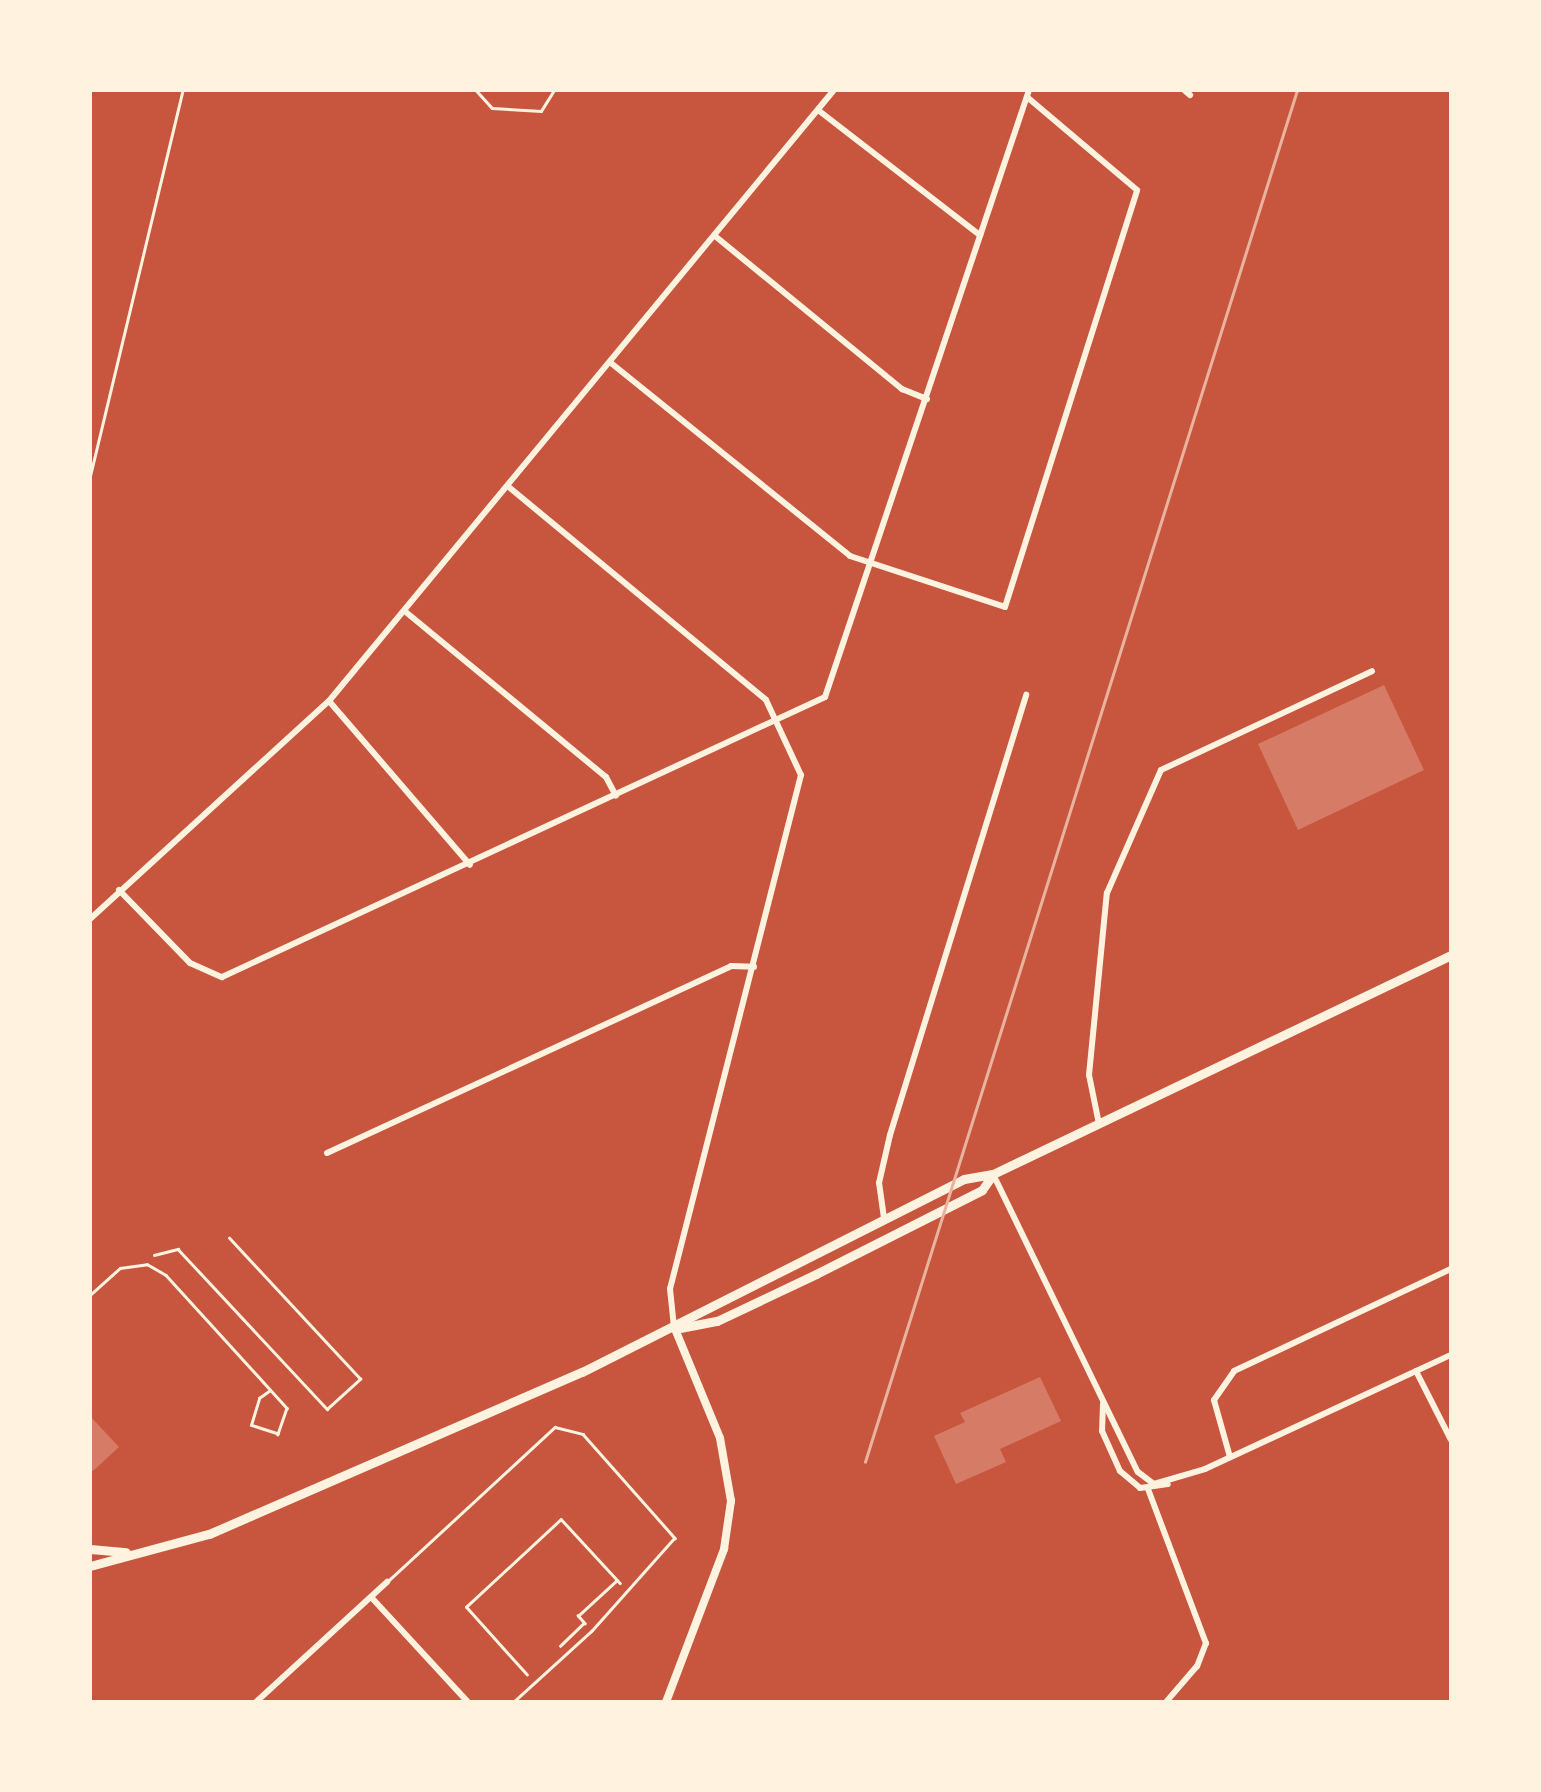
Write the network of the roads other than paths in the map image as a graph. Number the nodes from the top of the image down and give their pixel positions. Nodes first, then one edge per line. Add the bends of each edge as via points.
1 (834, 90) edge
2 (1028, 93) edge
3 (818, 110) junction
4 (715, 236) junction
5 (980, 236) junction
6 (611, 363) junction
7 (928, 399) junction
8 (510, 488) junction
9 (872, 562) junction
10 (407, 613) junction
11 (1372, 671) dead end
12 (1026, 694) dead end
13 (329, 701) junction
14 (775, 720) junction
15 (616, 796) junction
16 (470, 866) junction
17 (119, 890) junction
18 (90, 918) edge
19 (1451, 955) edge
20 (754, 967) junction
21 (1099, 1124) junction
22 (328, 1154) dead end
23 (993, 1174) junction
24 (884, 1218) junction
25 (1451, 1270) edge
26 (90, 1295) edge
27 (675, 1329) junction
28 (1451, 1355) edge
29 (1416, 1371) junction
30 (269, 1391) junction
31 (1103, 1403) junction
32 (1451, 1440) edge
33 (1230, 1457) junction
34 (1170, 1484) junction
35 (1148, 1489) junction
36 (90, 1549) edge
37 (129, 1552) junction
38 (90, 1566) edge
39 (387, 1582) joint
40 (371, 1597) junction
41 (256, 1702) edge
42 (468, 1702) edge
43 (514, 1702) edge
44 (666, 1702) edge
45 (1166, 1702) edge

1 - 3 street
2 - 5 street
2 - 9 street via 1137,190 1005,607
3 - 4 street
3 - 5 street
4 - 6 street
4 - 7 street via 902,389
5 - 7 street
6 - 8 street
6 - 9 street via 850,556
7 - 9 street
8 - 10 street
8 - 14 street via 766,700
9 - 14 street via 825,697
10 - 13 street
10 - 15 street via 606,777
11 - 21 street via 1161,770 1108,893 1088,1075
12 - 24 street via 890,1135 879,1183
13 - 16 street
13 - 17 street
14 - 15 street
14 - 20 street via 802,786
15 - 16 street
16 - 17 street via 222,977 209,977 190,962
17 - 18 street
19 - 21 main road
20 - 22 street via 731,966
20 - 27 street via 670,1290
21 - 23 main road
23 - 24 main road via 964,1178
23 - 27 main road via 982,1190 875,1245 717,1321
23 - 31 street
24 - 27 main road via 709,1304
25 - 33 street via 1234,1371 1214,1400
26 - 30 lane via 120,1268 147,1264 166,1275
27 - 37 main road via 208,1534
27 - 44 street via 720,1438 731,1501 724,1549
28 - 29 street
29 - 32 street
29 - 33 street
30 - 30 lane via 252,1410 251,1424 278,1434 287,1408
31 - 34 street via 1145,1480
31 - 35 street via 1102,1431 1114,1460 1127,1479
33 - 34 street
34 - 35 street
35 - 45 street via 1206,1643 1197,1666
36 - 37 main road
37 - 38 main road
39 - 40 street
39 - 43 lane via 563,1426 583,1434 675,1538 592,1631
40 - 41 street
40 - 42 street

